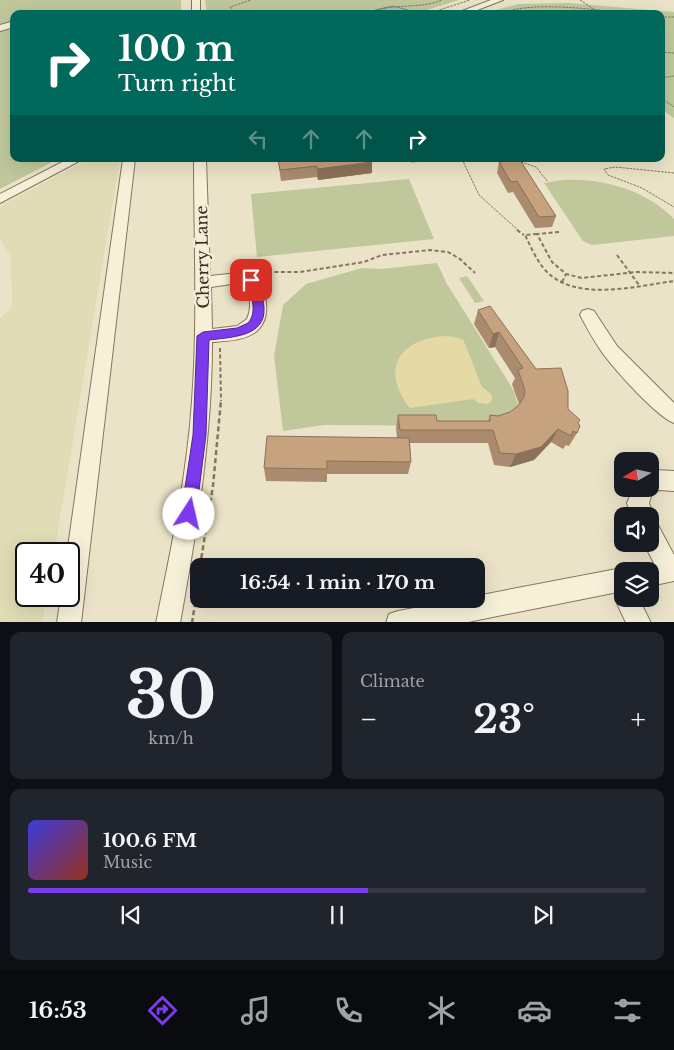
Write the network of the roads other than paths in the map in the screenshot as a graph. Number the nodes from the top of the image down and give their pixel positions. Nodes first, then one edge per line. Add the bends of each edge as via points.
1 (499, 0) edge
2 (470, 10) edge
3 (71, 162) edge
4 (129, 162) edge
5 (200, 162) edge
6 (0, 200) edge
7 (202, 282) junction
8 (588, 315) dead end
9 (203, 336) junction
10 (674, 415) edge
11 (659, 480) edge
12 (674, 481) edge
13 (657, 552) edge
14 (665, 572) edge
15 (614, 588) edge
16 (632, 607) edge
17 (69, 622) edge
18 (168, 622) edge
19 (398, 622) edge
20 (639, 622) edge

1 - 2 street
3 - 6 street
4 - 17 street
5 - 7 street, Cherry Lane
7 - 9 street, Cherry Lane
7 - 9 street via 238,278 251,280 257,293 258,314 252,326 238,332
8 - 10 street via 611,351
9 - 18 street, Cherry Lane via 199,435 192,495
11 - 12 lane
13 - 14 street
15 - 19 street
16 - 20 street

